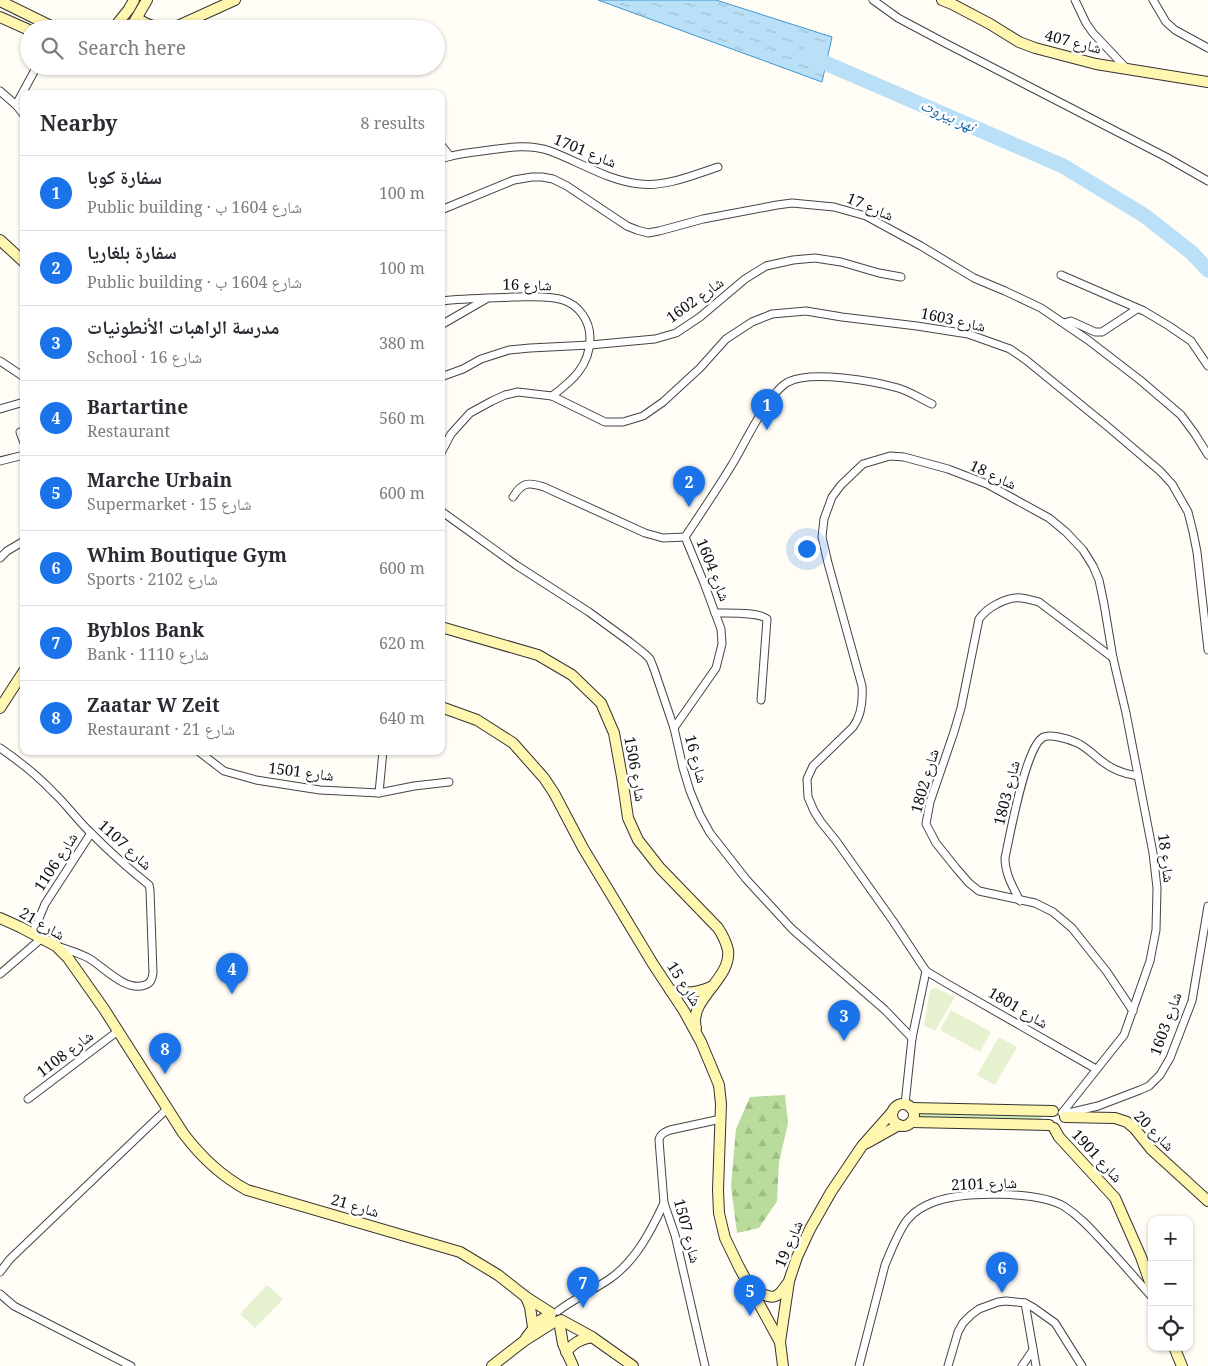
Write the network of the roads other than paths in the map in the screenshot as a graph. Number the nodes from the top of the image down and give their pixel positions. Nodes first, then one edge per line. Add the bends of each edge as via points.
1 (147, 0) edge
2 (235, 0) edge
3 (873, 0) edge
4 (942, 0) edge
5 (1075, 0) edge
6 (1153, 0) edge
7 (0, 1) edge
8 (951, 2) edge
9 (131, 3) edge
10 (0, 17) edge
11 (137, 18) joint
12 (39, 20) edge
13 (119, 20) edge
14 (140, 20) edge
15 (190, 20) edge
16 (20, 26) edge
17 (1208, 48) edge
18 (1126, 68) junction
19 (32, 75) edge
20 (1208, 82) edge
21 (24, 90) edge
22 (0, 91) edge
23 (20, 98) edge
24 (16, 105) junction
25 (20, 110) edge
26 (445, 150) edge
27 (450, 156) junction
28 (445, 158) edge
29 (718, 167) dead end
30 (1208, 181) edge
31 (445, 208) edge
32 (0, 240) edge
33 (20, 258) edge
34 (1061, 275) dead end
35 (902, 277) dead end
36 (488, 298) junction
37 (445, 301) edge
38 (1137, 309) junction
39 (445, 323) edge
40 (1064, 324) junction
41 (590, 345) junction
42 (0, 361) edge
43 (1208, 366) edge
44 (20, 374) edge
45 (445, 376) edge
46 (552, 396) junction
47 (20, 403) edge
48 (932, 404) dead end
49 (0, 409) edge
50 (445, 445) edge
51 (1208, 455) edge
52 (20, 456) edge
53 (0, 460) edge
54 (512, 497) dead end
55 (445, 514) edge
56 (684, 537) junction
57 (20, 543) edge
58 (0, 558) edge
59 (715, 613) junction
60 (445, 628) edge
61 (1208, 650) edge
62 (1112, 658) junction
63 (20, 677) edge
64 (761, 700) dead end
65 (0, 708) edge
66 (445, 708) edge
67 (674, 728) junction
68 (0, 748) edge
69 (203, 755) edge
70 (383, 755) edge
71 (1138, 776) junction
72 (449, 782) dead end
73 (379, 793) junction
74 (91, 833) junction
75 (1020, 901) junction
76 (1208, 906) edge
77 (0, 918) edge
78 (32, 933) junction
79 (42, 938) junction
80 (56, 946) junction
81 (926, 971) junction
82 (0, 974) edge
83 (714, 985) junction
84 (670, 990) junction
85 (1133, 1010) junction
86 (118, 1031) junction
87 (912, 1038) junction
88 (701, 1042) junction
89 (1096, 1069) junction
90 (28, 1099) dead end
91 (908, 1106) junction
92 (166, 1108) junction
93 (893, 1111) junction
94 (1061, 1114) junction
95 (721, 1119) junction
96 (911, 1122) junction
97 (899, 1125) junction
98 (1052, 1127) junction
99 (862, 1146) junction
100 (1208, 1201) edge
101 (664, 1203) junction
102 (0, 1272) edge
103 (1148, 1277) edge
104 (789, 1281) junction
105 (752, 1290) junction
106 (1148, 1293) edge
107 (0, 1294) edge
108 (526, 1297) junction
109 (1025, 1303) junction
110 (556, 1317) junction
111 (534, 1327) junction
112 (592, 1337) junction
113 (524, 1341) junction
114 (780, 1342) junction
115 (1033, 1350) junction
116 (1176, 1351) edge
117 (566, 1352) junction
118 (131, 1366) edge
119 (492, 1366) edge
120 (573, 1366) edge
121 (633, 1366) edge
122 (705, 1366) edge
123 (783, 1366) edge
124 (860, 1366) edge
125 (948, 1366) edge
126 (1022, 1366) edge
127 (1036, 1366) edge
128 (1082, 1366) edge
129 (1182, 1366) edge

1 - 11 street
2 - 15 street
3 - 30 street via 898,18
4 - 8 street, شارع 407
5 - 18 street via 1093,33
6 - 17 street via 1166,22 1175,30
7 - 12 street
8 - 18 street, شارع 407 via 1025,45 1096,64
9 - 13 street
10 - 16 street
11 - 14 street
18 - 20 street, شارع 407
19 - 21 street
22 - 24 street
23 - 24 street
24 - 25 street
26 - 27 street
27 - 28 street, شارع 1701
27 - 29 street, شارع 1701 via 530,146 548,150 616,179 641,184 668,182
31 - 40 street, شارع 17 via 514,180 532,176 553,179 627,226 648,232 778,205 834,207 866,216 965,273 1040,308
32 - 33 street
34 - 38 street
35 - 41 street, شارع 1602 via 841,262 815,258 793,260 766,266 745,279 676,333
36 - 37 street, شارع 16
36 - 39 street
36 - 41 street, شارع 16 via 555,298 572,304 589,326
38 - 40 street via 1102,332 1071,321
38 - 43 street via 1191,340
40 - 51 street, شارع 17 via 1181,415
41 - 45 street, شارع 1602 via 509,350
41 - 46 street via 577,375
42 - 44 street
46 - 50 street via 518,392 492,401 470,413
46 - 61 street, شارع 1603 via 605,422 632,420 663,402 726,339 752,322 787,312 806,311 968,334 1010,349 1172,484 1188,512 1193,532
47 - 49 street
48 - 56 street via 899,388 873,382 819,376 783,385 761,414
52 - 53 street
54 - 56 street, شارع 1604 via 523,485 535,484 645,533 663,538
55 - 67 street, شارع 16 via 645,654 654,669
56 - 59 street, شارع 1604
57 - 58 street
59 - 64 street via 767,619
59 - 67 street, شارع 1604 via 722,644 716,668
60 - 83 street, شارع 1506 via 538,654 572,675 601,703 614,734 628,818 638,840 723,937 728,950 726,962
62 - 71 street, شارع 18
62 - 75 street, شارع 1802 via 1039,602 1029,599 1009,598 988,609 979,619 960,708 926,824 936,843 974,887 984,893
62 - 81 street, شارع 18 via 1104,604 1093,566 1083,550 1049,518 987,484 948,469 890,456 863,464 832,497 822,537 862,686 863,706 853,727 813,766 807,779 808,797 821,822
63 - 65 street
66 - 84 street, شارع 15 via 476,720 513,743 544,778
67 - 87 street, شارع 16 via 683,768 700,815 722,849 792,929 885,1010
68 - 74 street, شارع 1107 via 42,780
69 - 73 street, شارع 1501 via 224,771 256,780 320,790
70 - 73 street
71 - 75 street, شارع 1803 via 1111,768 1075,742 1049,736 1041,738 1024,774 1005,865
71 - 85 street, شارع 18 via 1155,868 1157,910 1150,961
72 - 73 street, شارع 1501
74 - 78 street, شارع 1106 via 44,904
74 - 80 street, شارع 1107 via 149,885 152,979 144,986 129,986 90,959
75 - 85 street, شارع 1802 via 1034,903 1053,912 1072,928
76 - 94 street, شارع 1603 via 1192,1001 1160,1075 1140,1090 1098,1106
77 - 78 street, شارع 21
78 - 79 street, شارع 21
79 - 80 street, شارع 21
79 - 82 street
80 - 86 street, شارع 21 via 68,958
81 - 87 street
81 - 89 street, شارع 1801
83 - 84 street via 696,992
83 - 88 street, شارع 1506 via 695,1014
84 - 88 street, شارع 15
85 - 89 street, شارع 18 via 1124,1035
86 - 90 street, شارع 1108
86 - 92 street, شارع 21
87 - 91 street
88 - 95 street, شارع 15 via 718,1085
89 - 94 street, شارع 18
91 - 93 street via 898,1106
91 - 94 street, شارع 20
91 - 96 street via 914,1117
92 - 102 street
92 - 108 street, شارع 21 via 197,1150 236,1184 460,1252
93 - 97 street via 892,1118
93 - 99 street, شارع 19
94 - 98 street via 1065,1121 1062,1126
94 - 98 street via 1048,1117
94 - 100 street, شارع 20 via 1115,1118 1127,1122 1151,1149
95 - 101 street, شارع 1507 via 670,1130 660,1136
95 - 105 street, شارع 15 via 719,1213 725,1238
96 - 97 street
96 - 98 street
97 - 99 street
98 - 103 street, شارع 1901 via 1115,1198
99 - 104 street, شارع 19 via 810,1229
101 - 110 street via 636,1253 621,1270 571,1301
101 - 122 street, شارع 1507 via 675,1235
104 - 105 street via 777,1296
104 - 114 street, شارع 19
105 - 114 street, شارع 15
106 - 124 street, شارع 2101 via 1083,1220 1057,1202 1027,1196 984,1195 933,1202 908,1218 891,1250
107 - 118 street via 14,1306
108 - 110 street, شارع 21
108 - 111 street
109 - 115 street
109 - 125 street via 998,1302 978,1309 958,1332
109 - 128 street via 1055,1323
110 - 111 street via 539,1321
110 - 112 street, شارع 21
110 - 113 street
110 - 117 street
111 - 113 street
112 - 117 street via 579,1340
112 - 121 street, شارع 21
113 - 119 street
114 - 123 street, شارع 19
115 - 126 street
115 - 127 street
116 - 129 street
117 - 120 street

